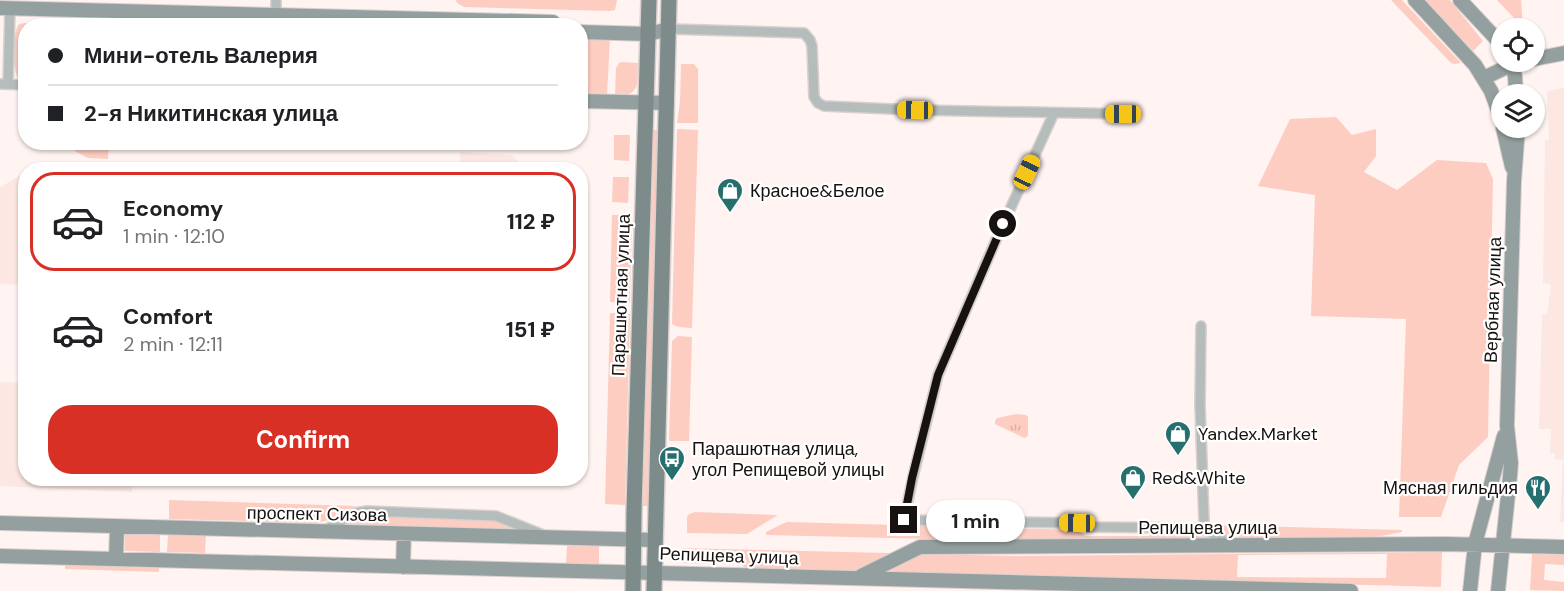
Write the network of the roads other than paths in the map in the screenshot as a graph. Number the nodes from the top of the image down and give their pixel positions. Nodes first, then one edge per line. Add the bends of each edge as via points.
1 (276, 0) edge
2 (649, 0) edge
3 (669, 0) edge
4 (1415, 0) edge
5 (1460, 0) edge
6 (5, 12) edge
7 (208, 18) edge
8 (276, 18) edge
9 (669, 29) junction
10 (588, 32) edge
11 (1491, 33) edge
12 (648, 34) junction
13 (1564, 53) edge
14 (1545, 57) edge
15 (1496, 72) edge
16 (1484, 78) junction
17 (4, 84) edge
18 (1491, 93) edge
19 (588, 101) edge
20 (645, 103) junction
21 (667, 103) junction
22 (1054, 113) junction
23 (1132, 114) dead end
24 (1505, 138) edge
25 (1517, 138) edge
26 (1514, 175) junction
27 (1201, 326) dead end
28 (1507, 426) junction
29 (0, 523) edge
30 (117, 527) junction
31 (1203, 530) junction
32 (321, 532) junction
33 (404, 534) junction
34 (549, 538) junction
35 (633, 540) junction
36 (655, 540) junction
37 (1475, 544) junction
38 (1234, 545) junction
39 (1503, 545) junction
40 (1564, 547) edge
41 (0, 556) edge
42 (116, 559) junction
43 (403, 567) junction
44 (633, 572) junction
45 (654, 572) junction
46 (860, 577) junction
47 (909, 585) edge
48 (1205, 589) edge
49 (633, 591) edge
50 (654, 591) edge
51 (1351, 591) edge
52 (1470, 591) edge
53 (1498, 591) edge

1 - 8 street
2 - 12 main road, Парашютная улица
3 - 9 main road
4 - 16 main road
5 - 11 main road
6 - 7 main road
6 - 17 street
9 - 12 main road
9 - 21 main road
9 - 22 street via 804,33 812,46 814,97 824,106
10 - 12 main road
12 - 20 main road, Парашютная улица
13 - 14 main road
15 - 16 main road
16 - 18 main road
19 - 20 main road
20 - 21 main road
20 - 35 main road, Парашютная улица
21 - 36 main road
22 - 23 street
22 - 31 street via 938,375 904,520
24 - 26 main road, Вербная улица
25 - 26 main road, Вербная улица
26 - 28 main road, Вербная улица
27 - 31 street
28 - 37 main road, Вербная улица
28 - 39 main road, Вербная улица via 1511,463
29 - 30 main road, проспект Сизова
30 - 32 main road, проспект Сизова
30 - 42 main road
31 - 38 street
32 - 33 main road, проспект Сизова
32 - 34 street via 367,511 496,516
33 - 34 main road, проспект Сизова
33 - 43 main road
34 - 35 main road, проспект Сизова
35 - 36 main road, Репищева улица
35 - 44 main road, Парашютная улица
36 - 45 main road
37 - 38 main road, Репищева улица
37 - 39 main road, Репищева улица
37 - 52 main road, Вербная улица
38 - 46 main road, Репищева улица via 920,547
39 - 40 main road, Репищева улица
39 - 53 main road, Вербная улица
41 - 42 main road
42 - 43 main road
43 - 44 main road
44 - 45 main road, Репищева улица
44 - 49 main road, Парашютная улица
45 - 46 main road, Репищева улица
45 - 50 main road
46 - 47 main road, Репищева улица
47 - 48 main road, Репищева улица
48 - 51 main road, Репищева улица

